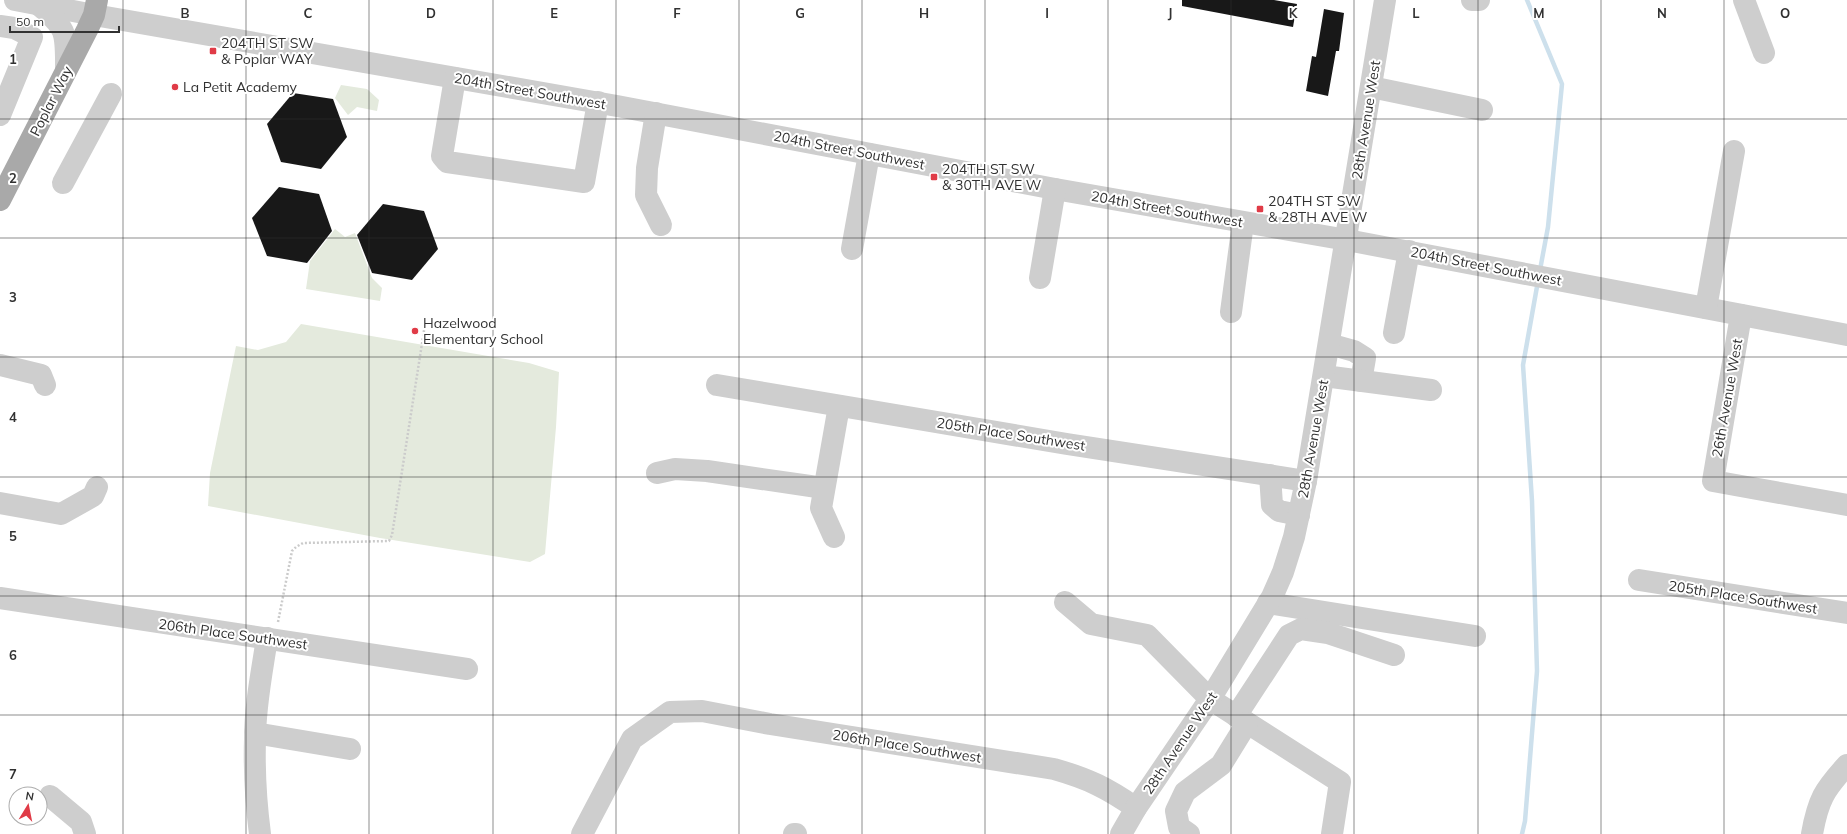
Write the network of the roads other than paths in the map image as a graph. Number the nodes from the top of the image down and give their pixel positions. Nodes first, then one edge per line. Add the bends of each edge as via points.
1 (15, 0) edge
2 (1385, 0) edge
3 (1472, 0) edge
4 (1479, 0) edge
5 (1744, 0) edge
6 (39, 5) junction
7 (95, 8) edge
8 (0, 26) edge
9 (1764, 53) dead end
10 (66, 70) junction
11 (455, 78) junction
12 (1371, 87) junction
13 (111, 94) dead end
14 (598, 102) junction
15 (1482, 110) dead end
16 (656, 113) junction
17 (0, 115) edge
18 (1734, 151) dead end
19 (869, 154) junction
20 (63, 184) dead end
21 (1055, 189) junction
22 (1, 195) edge
23 (1243, 223) junction
24 (662, 225) dead end
25 (1347, 240) junction
26 (852, 249) dead end
27 (1409, 251) junction
28 (1040, 278) dead end
29 (1706, 308) junction
30 (1230, 312) dead end
31 (1741, 315) junction
32 (1394, 333) dead end
33 (1847, 335) edge
34 (1329, 344) junction
35 (0, 365) edge
36 (1324, 376) junction
37 (1361, 381) junction
38 (45, 385) dead end
39 (717, 385) dead end
40 (1431, 390) dead end
41 (838, 406) junction
42 (658, 473) dead end
43 (1270, 475) junction
44 (1306, 480) junction
45 (97, 488) dead end
46 (824, 488) junction
47 (0, 503) edge
48 (1847, 506) edge
49 (1299, 515) junction
50 (834, 538) dead end
51 (1639, 580) dead end
52 (0, 598) edge
53 (1065, 602) dead end
54 (1268, 603) junction
55 (1847, 614) edge
56 (1475, 636) dead end
57 (267, 638) junction
58 (1394, 655) dead end
59 (467, 669) dead end
60 (1210, 699) junction
61 (1242, 719) junction
62 (255, 733) junction
63 (350, 749) dead end
64 (1847, 766) edge
65 (50, 796) dead end
66 (1136, 808) junction
67 (85, 834) edge
68 (260, 834) edge
69 (582, 834) edge
70 (1120, 834) edge
71 (1189, 834) edge
72 (1332, 834) edge
73 (1812, 834) edge

1 - 6 street, 204th Street Southwest
2 - 12 street, 28th Avenue West
3 - 4 street
5 - 9 street
6 - 7 street, 204th Street Southwest
6 - 10 street via 56,19 66,37
7 - 10 main road, Poplar Way
7 - 11 street, 204th Street Southwest
8 - 17 street via 14,28 32,37
10 - 22 main road, Poplar Way
11 - 14 street, 204th Street Southwest
11 - 14 street via 442,156 447,162 584,182
12 - 15 street
12 - 25 street, 28th Avenue West
13 - 20 street
14 - 16 street, 204th Street Southwest
16 - 19 street, 204th Street Southwest
16 - 24 street via 647,168 646,195
18 - 29 street
19 - 21 street, 204th Street Southwest
19 - 26 street
21 - 23 street, 204th Street Southwest
21 - 28 street
23 - 25 street, 204th Street Southwest
23 - 30 street
25 - 27 street, 204th Street Southwest
25 - 34 street, 28th Avenue West
27 - 29 street, 204th Street Southwest
27 - 32 street
29 - 31 street, 204th Street Southwest
31 - 33 street, 204th Street Southwest
31 - 48 street, 26th Avenue West via 1713,481
34 - 36 street, 28th Avenue West
34 - 37 street via 1354,350 1365,358
35 - 38 street via 41,375
36 - 37 street
36 - 44 street, 28th Avenue West
37 - 40 street
39 - 41 street, 205th Place Southwest
41 - 43 street, 205th Place Southwest
41 - 46 street
42 - 46 street via 675,469 707,471
43 - 44 street, 205th Place Southwest
43 - 49 street via 1272,504 1279,511
44 - 49 street, 28th Avenue West
45 - 47 street via 93,496 61,514
46 - 50 street via 820,508
49 - 54 street, 28th Avenue West via 1283,572
51 - 55 street, 205th Place Southwest
52 - 57 street, 206th Place Southwest
53 - 60 street via 1092,624 1146,635
54 - 56 street
54 - 60 street, 28th Avenue West
57 - 59 street, 206th Place Southwest
57 - 62 street
58 - 61 street via 1328,633 1301,628 1289,635
60 - 61 street
60 - 66 street, 28th Avenue West
61 - 71 street via 1222,765 1185,792 1176,811 1179,827
61 - 72 street via 1340,782
62 - 63 street
62 - 68 street
64 - 73 street via 1824,792
65 - 67 street via 81,822
66 - 69 street, 206th Place Southwest via 1106,788 1080,776 1054,769 702,711 670,712 632,739
66 - 70 street, 28th Avenue West

